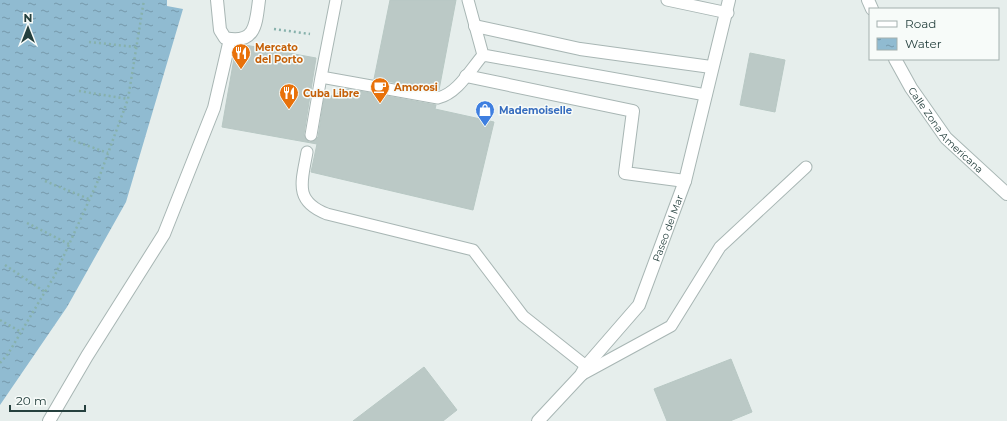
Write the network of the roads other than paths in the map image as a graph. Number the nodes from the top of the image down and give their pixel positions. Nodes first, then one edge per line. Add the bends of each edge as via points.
1 (259, 0) edge
2 (336, 0) edge
3 (468, 0) edge
4 (667, 0) edge
5 (729, 0) edge
6 (214, 1) edge
7 (728, 13) junction
8 (475, 26) junction
9 (230, 39) junction
10 (483, 55) junction
11 (896, 60) edge
12 (711, 67) junction
13 (466, 76) junction
14 (321, 77) junction
15 (706, 95) junction
16 (311, 135) dead end
17 (307, 152) dead end
18 (806, 167) dead end
19 (685, 181) junction
20 (1007, 194) edge
21 (584, 370) junction
22 (49, 421) edge
23 (538, 421) edge

1 - 9 street via 255,27 249,36 237,40
2 - 14 lane
3 - 8 lane
4 - 7 lane
5 - 7 street, Paseo del Mar
6 - 9 street via 220,30
7 - 12 street, Paseo del Mar
8 - 10 lane
8 - 12 street via 580,49
9 - 22 street via 214,108 164,234
10 - 13 lane
10 - 15 lane
11 - 20 street, Calle Zona Americana via 911,88 946,138
12 - 15 street, Paseo del Mar
13 - 14 lane via 448,96 438,98
13 - 19 street via 633,111 625,173
14 - 16 lane
15 - 19 street, Paseo del Mar
17 - 21 lane via 302,192 314,210 473,250 523,316
18 - 21 lane via 720,246 671,326
19 - 21 street, Paseo del Mar via 639,305
21 - 23 street, Paseo del Mar

